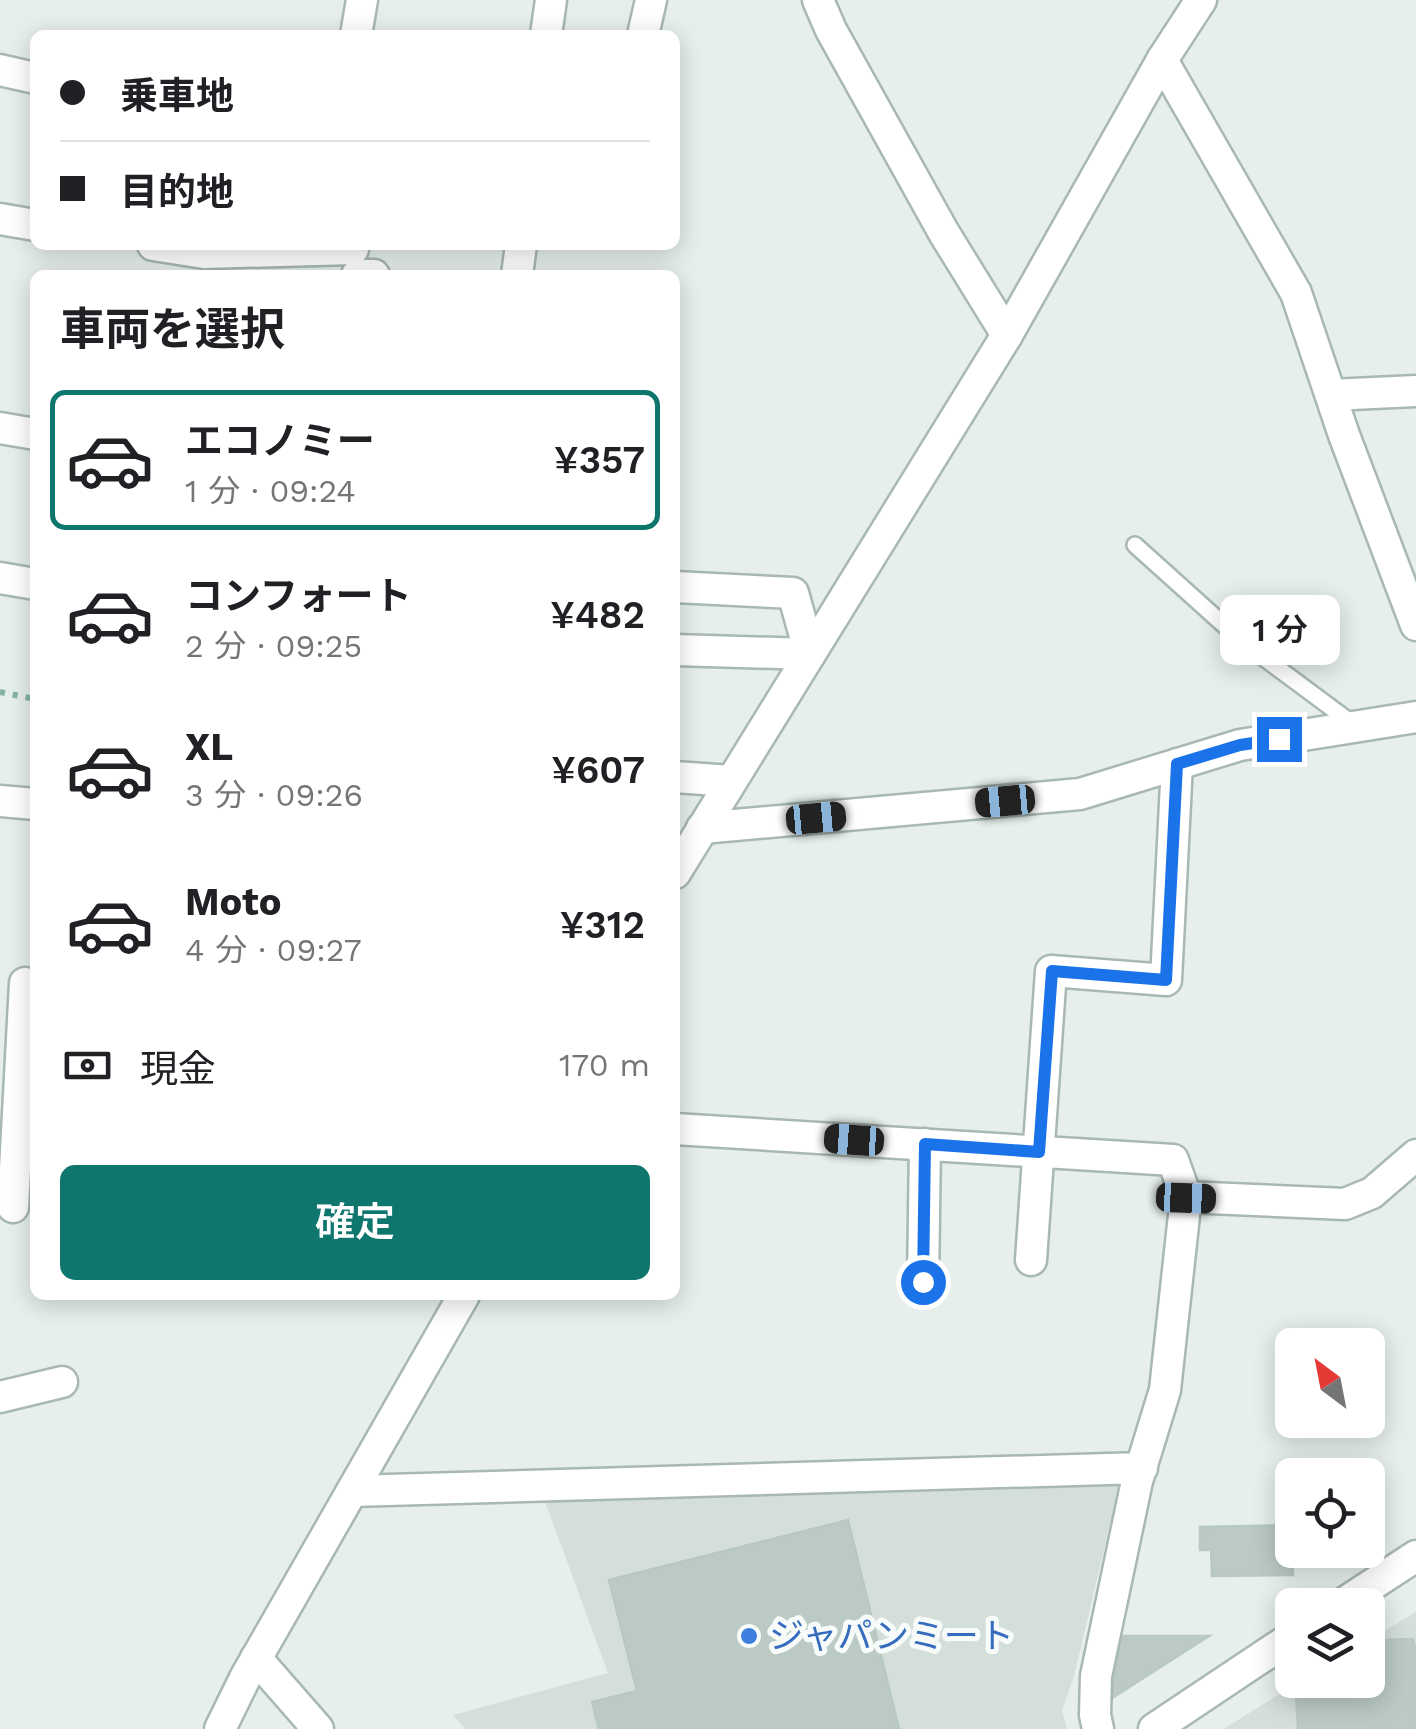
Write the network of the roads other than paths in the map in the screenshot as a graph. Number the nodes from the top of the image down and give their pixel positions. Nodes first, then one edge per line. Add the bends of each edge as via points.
1 (362, 0) edge
2 (551, 0) edge
3 (651, 0) edge
4 (818, 0) edge
5 (1201, 0) edge
6 (357, 30) edge
7 (547, 30) edge
8 (644, 30) edge
9 (1162, 60) junction
10 (0, 70) edge
11 (30, 77) edge
12 (0, 220) edge
13 (30, 224) edge
14 (181, 250) edge
15 (355, 261) edge
16 (1007, 335) junction
17 (1416, 391) edge
18 (1331, 395) junction
19 (0, 428) edge
20 (30, 433) edge
21 (1134, 546) dead end
22 (0, 578) edge
23 (30, 583) edge
24 (680, 587) edge
25 (1416, 625) edge
26 (680, 650) edge
27 (810, 654) junction
28 (1416, 717) edge
29 (1356, 726) junction
30 (1177, 764) junction
31 (680, 777) edge
32 (731, 781) junction
33 (0, 801) edge
34 (30, 804) edge
35 (702, 828) junction
36 (680, 865) edge
37 (20, 983) edge
38 (680, 1129) edge
39 (925, 1144) junction
40 (1039, 1152) junction
41 (1416, 1155) edge
42 (1186, 1198) junction
43 (13, 1207) dead end
44 (1031, 1260) dead end
45 (923, 1282) dead end
46 (461, 1300) edge
47 (62, 1382) dead end
48 (0, 1396) edge
49 (1142, 1468) junction
50 (352, 1490) junction
51 (1416, 1556) edge
52 (1367, 1588) edge
53 (1275, 1648) edge
54 (256, 1658) junction
55 (220, 1729) edge
56 (318, 1729) edge
57 (1098, 1729) edge
58 (1154, 1729) edge

1 - 6 street
2 - 7 street
3 - 8 street
4 - 16 street
5 - 9 street
9 - 16 street
9 - 18 street via 1296,293
10 - 11 street
12 - 13 street
14 - 15 street
16 - 27 street
17 - 18 street
18 - 25 street
19 - 20 street
21 - 29 lane via 1244,642
22 - 23 street
24 - 27 street via 793,593
26 - 27 street
27 - 32 street
28 - 29 street
29 - 30 street via 1240,745
30 - 35 street via 1080,794
30 - 40 street via 1166,980 1052,971
31 - 32 street
32 - 35 street
33 - 34 street
35 - 36 street
37 - 43 street
38 - 39 street
39 - 40 street
39 - 45 street
40 - 42 street via 1173,1160
40 - 44 street
41 - 42 street via 1372,1194 1345,1204
42 - 49 street via 1165,1390
46 - 50 street
47 - 48 street
49 - 50 street
49 - 57 street via 1096,1676
50 - 54 street
51 - 52 street
53 - 58 street
54 - 55 street
54 - 56 street

